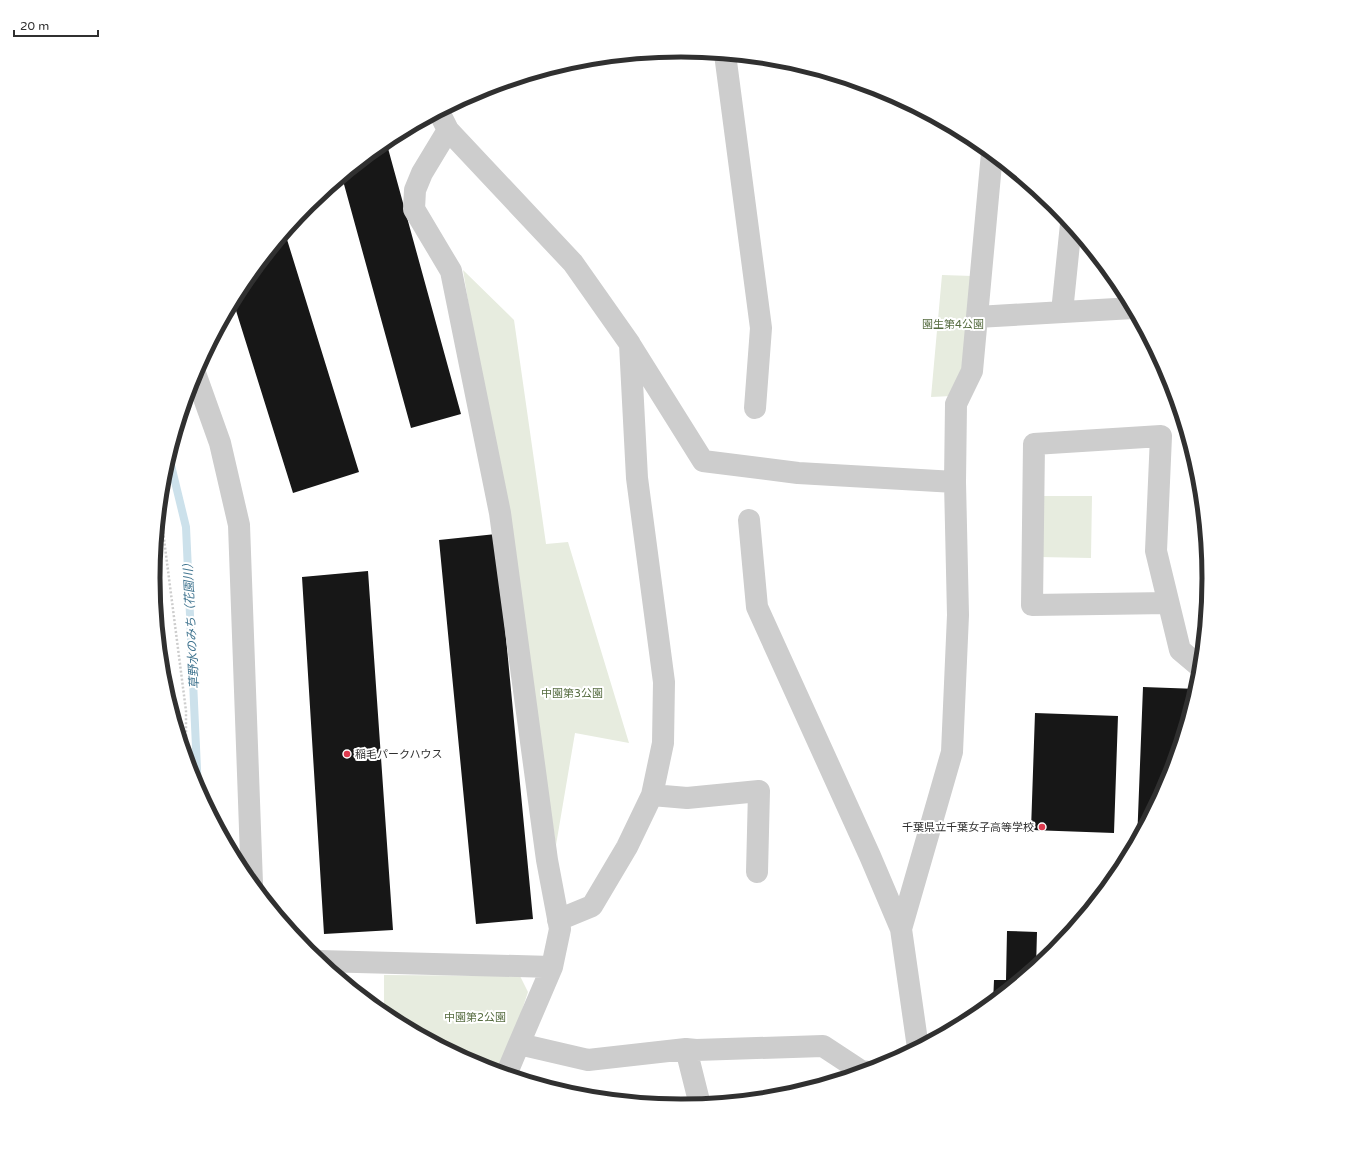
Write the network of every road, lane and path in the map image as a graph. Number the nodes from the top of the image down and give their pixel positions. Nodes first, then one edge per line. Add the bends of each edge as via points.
1 (726, 59) edge
2 (444, 121) edge
3 (991, 160) edge
4 (1070, 231) edge
5 (1127, 308) edge
6 (1062, 312) junction
7 (976, 317) junction
8 (630, 344) junction
9 (199, 383) edge
10 (755, 408) dead end
11 (956, 482) junction
12 (749, 520) dead end
13 (162, 527) edge
14 (1168, 604) junction
15 (1196, 663) edge
16 (186, 739) edge
17 (652, 794) junction
18 (757, 872) dead end
19 (252, 873) edge
20 (558, 920) junction
21 (901, 929) junction
22 (328, 961) edge
23 (552, 967) junction
24 (917, 1043) edge
25 (519, 1044) junction
26 (686, 1049) junction
27 (858, 1069) edge
28 (508, 1070) edge
29 (699, 1100) edge

1 - 10 street via 761,328
2 - 8 street via 573,263
2 - 20 street via 415,190 414,209 451,271 500,513 547,860
3 - 7 street
4 - 6 street
5 - 6 street
6 - 7 street
7 - 11 street via 972,371 956,404
8 - 11 street via 703,461 798,473
8 - 17 street via 636,478 664,682 663,743
9 - 19 street via 220,443 239,525
11 - 21 street via 958,615 952,752
12 - 21 street via 757,607
13 - 16 path via 186,711
14 - 14 street via 1032,605 1034,444 1161,436 1156,551
14 - 15 street via 1180,650
17 - 18 street via 687,798 759,791
17 - 20 street via 626,847 592,906
20 - 23 street via 560,929
21 - 24 street
22 - 23 street
23 - 25 street
25 - 26 street via 588,1060
25 - 28 street
26 - 27 street via 823,1046
26 - 29 street

